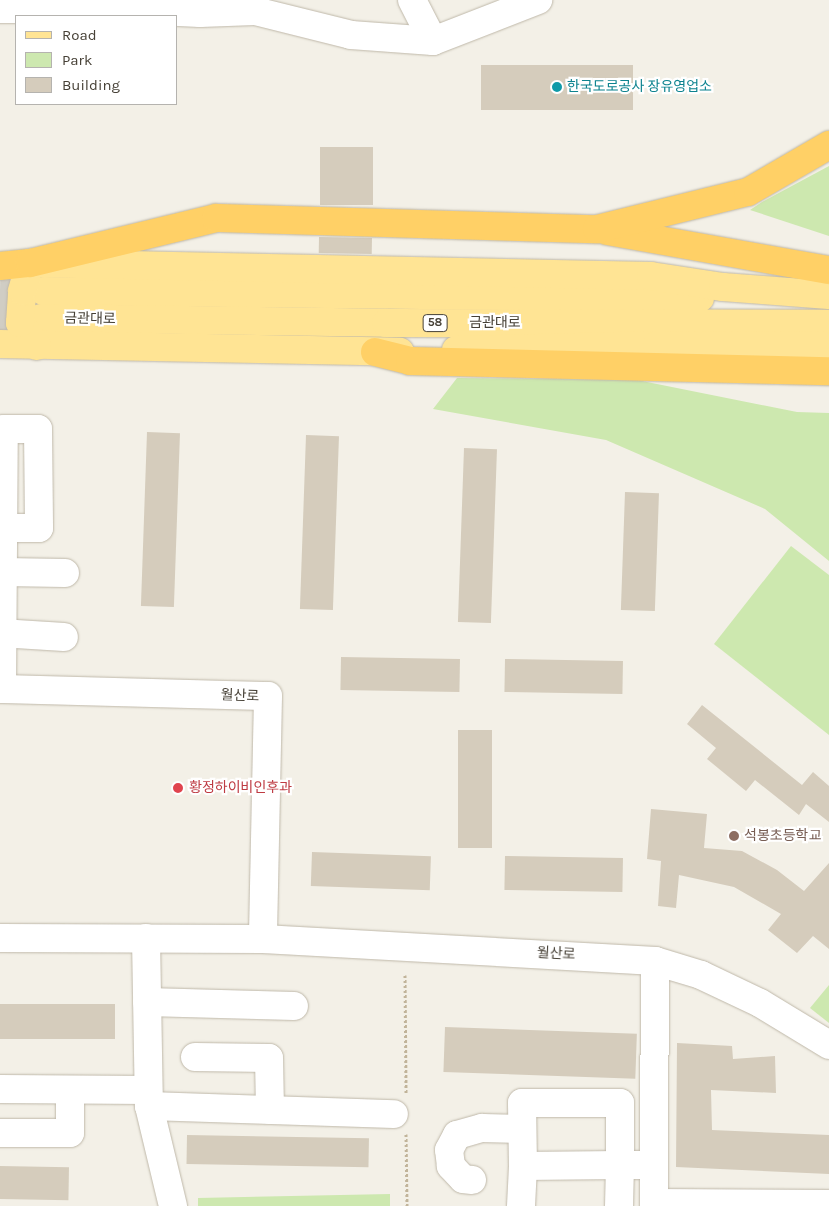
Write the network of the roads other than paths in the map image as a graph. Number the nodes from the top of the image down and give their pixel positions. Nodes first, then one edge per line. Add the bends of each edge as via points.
1 (412, 0) edge
2 (538, 0) edge
3 (110, 4) edge
4 (259, 6) edge
5 (0, 9) edge
6 (433, 41) junction
7 (829, 145) edge
8 (597, 229) junction
9 (30, 264) junction
10 (0, 266) edge
11 (829, 270) edge
12 (43, 291) tunnel mouth
13 (829, 295) edge
14 (829, 300) edge
15 (41, 318) tunnel mouth
16 (829, 324) edge
17 (0, 344) edge
18 (37, 346) junction
19 (829, 346) edge
20 (375, 352) junction
21 (829, 371) edge
22 (4, 528) dead end
23 (3, 572) junction
24 (65, 573) dead end
25 (1, 633) edge
26 (64, 637) dead end
27 (1, 689) edge
28 (0, 938) edge
29 (146, 938) junction
30 (262, 938) junction
31 (656, 961) junction
32 (147, 1002) junction
33 (294, 1006) dead end
34 (829, 1045) edge
35 (195, 1057) dead end
36 (0, 1089) edge
37 (70, 1090) junction
38 (148, 1098) junction
39 (270, 1110) junction
40 (402, 1114) road end
41 (522, 1129) junction
42 (0, 1133) edge
43 (620, 1165) junction
44 (654, 1165) junction
45 (523, 1166) junction
46 (472, 1180) dead end
47 (654, 1204) edge
48 (756, 1204) edge
49 (829, 1204) edge
50 (173, 1206) edge
51 (521, 1206) edge
52 (619, 1206) edge

1 - 6 street
2 - 6 street
3 - 4 street via 200,13
3 - 5 street
4 - 6 street via 351,34
7 - 8 highway via 748,192
8 - 9 highway via 216,218
8 - 11 highway
9 - 10 highway
9 - 13 main road via 651,276 723,287
9 - 18 main road via 22,291 20,323
12 - 14 main road, 금관대로 / 58
15 - 16 main road, 금관대로 / 58
17 - 18 main road
18 - 20 main road
19 - 20 main road via 657,345
20 - 21 highway via 410,361
22 - 23 street
23 - 24 street
23 - 25 street
25 - 26 street
25 - 27 street
27 - 30 street, 월산로 via 268,696
28 - 29 street, 월산로
29 - 30 street, 월산로
29 - 32 street
30 - 31 street, 월산로
31 - 34 street, 월산로 via 701,975 760,1003
31 - 44 street
32 - 33 street
32 - 38 street
35 - 39 street via 269,1058
36 - 37 street
37 - 38 street
37 - 42 street via 70,1133
38 - 39 street
38 - 50 street
39 - 40 street
41 - 43 street via 522,1103 620,1103
41 - 45 street
41 - 46 street via 482,1128 457,1136 449,1150 451,1166 463,1180
43 - 44 street
43 - 45 street
43 - 52 street
44 - 47 street
45 - 51 street
47 - 48 street
48 - 49 street

